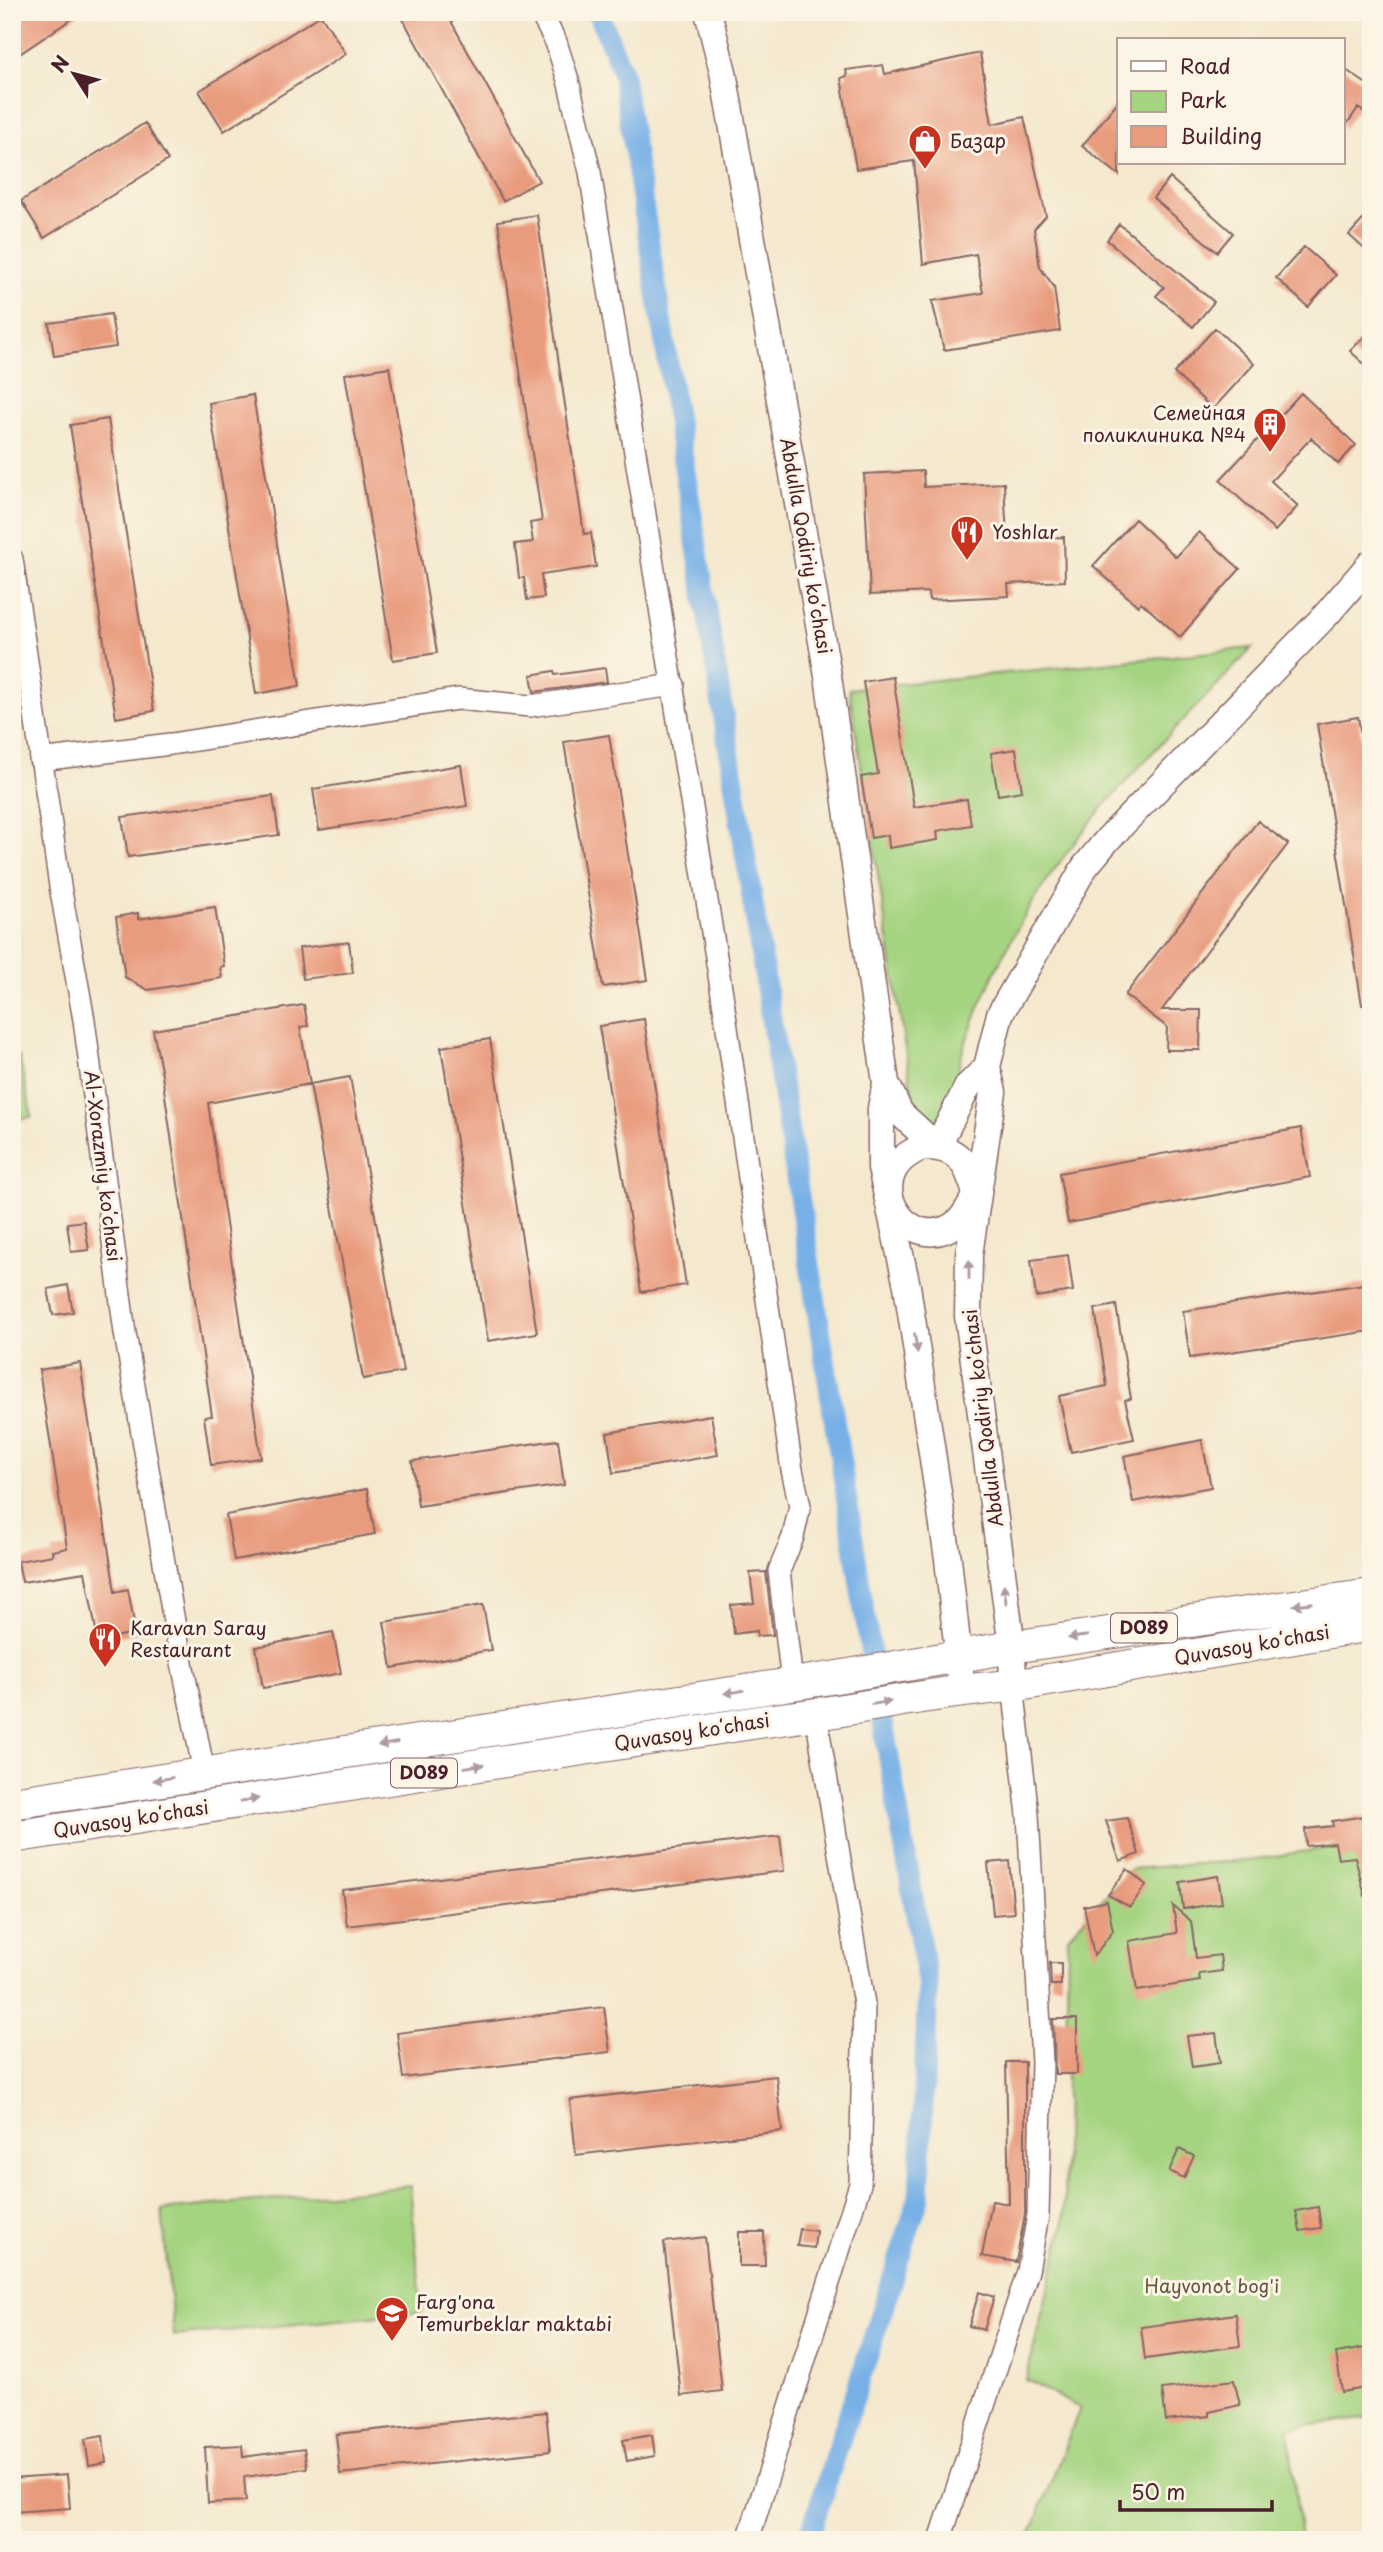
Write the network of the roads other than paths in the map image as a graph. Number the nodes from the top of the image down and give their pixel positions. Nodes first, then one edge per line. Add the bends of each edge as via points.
1 (540, 12) edge
2 (708, 12) edge
3 (12, 559) edge
4 (1371, 563) edge
5 (674, 685) junction
6 (40, 760) junction
7 (987, 1067) junction
8 (886, 1083) junction
9 (937, 1147) junction
10 (976, 1195) junction
11 (891, 1202) junction
12 (1371, 1595) edge
13 (1371, 1625) edge
14 (1012, 1647) junction
15 (957, 1656) junction
16 (808, 1681) junction
17 (1013, 1686) junction
18 (962, 1689) junction
19 (827, 1713) junction
20 (204, 1772) junction
21 (12, 1803) edge
22 (12, 1837) edge
23 (748, 2540) edge
24 (940, 2540) edge

1 - 5 street via 568,80 590,172
2 - 8 street, Abdulla Qodiriy koʻchasi via 723,72 823,649
3 - 6 street, Al-Xorazmiy koʻchasi
4 - 7 street, Abdulla Qodiriy koʻchasi via 1084,869 1000,1014
5 - 6 street via 530,706 458,699
5 - 16 street via 800,1506 779,1571
6 - 20 street, Al-Xorazmiy koʻchasi via 85,1020 125,1333
7 - 9 street, Abdulla Qodiriy koʻchasi via 968,1086
7 - 10 street, Abdulla Qodiriy koʻchasi via 993,1093
8 - 9 street, Abdulla Qodiriy koʻchasi via 900,1113
8 - 11 street, Abdulla Qodiriy koʻchasi via 881,1108 881,1168
9 - 10 street via 961,1158
9 - 11 street via 916,1150 898,1162 888,1188
10 - 11 street via 959,1221 934,1231 907,1224
14 -> 10 street, Abdulla Qodiriy koʻchasi via 968,1316
11 -> 15 street, Abdulla Qodiriy koʻchasi via 908,1286 948,1559
12 -> 14 main road, Quvasoy koʻchasi / D089
13 - 17 main road, Quvasoy koʻchasi / D089
14 - 15 main road, Quvasoy koʻchasi / D089
14 - 17 street, Abdulla Qodiriy koʻchasi
15 - 16 main road, Quvasoy koʻchasi / D089
15 - 18 street, Abdulla Qodiriy koʻchasi
16 -> 20 main road, Quvasoy koʻchasi / D089
17 - 18 main road, Quvasoy koʻchasi / D089
17 - 24 street via 1028,1815 1042,2062 1038,2215 1028,2271
19 -> 18 main road, Quvasoy koʻchasi / D089
22 -> 19 main road, Quvasoy koʻchasi / D089
19 - 23 street via 864,2004 860,2184
20 -> 21 main road, Quvasoy koʻchasi / D089

